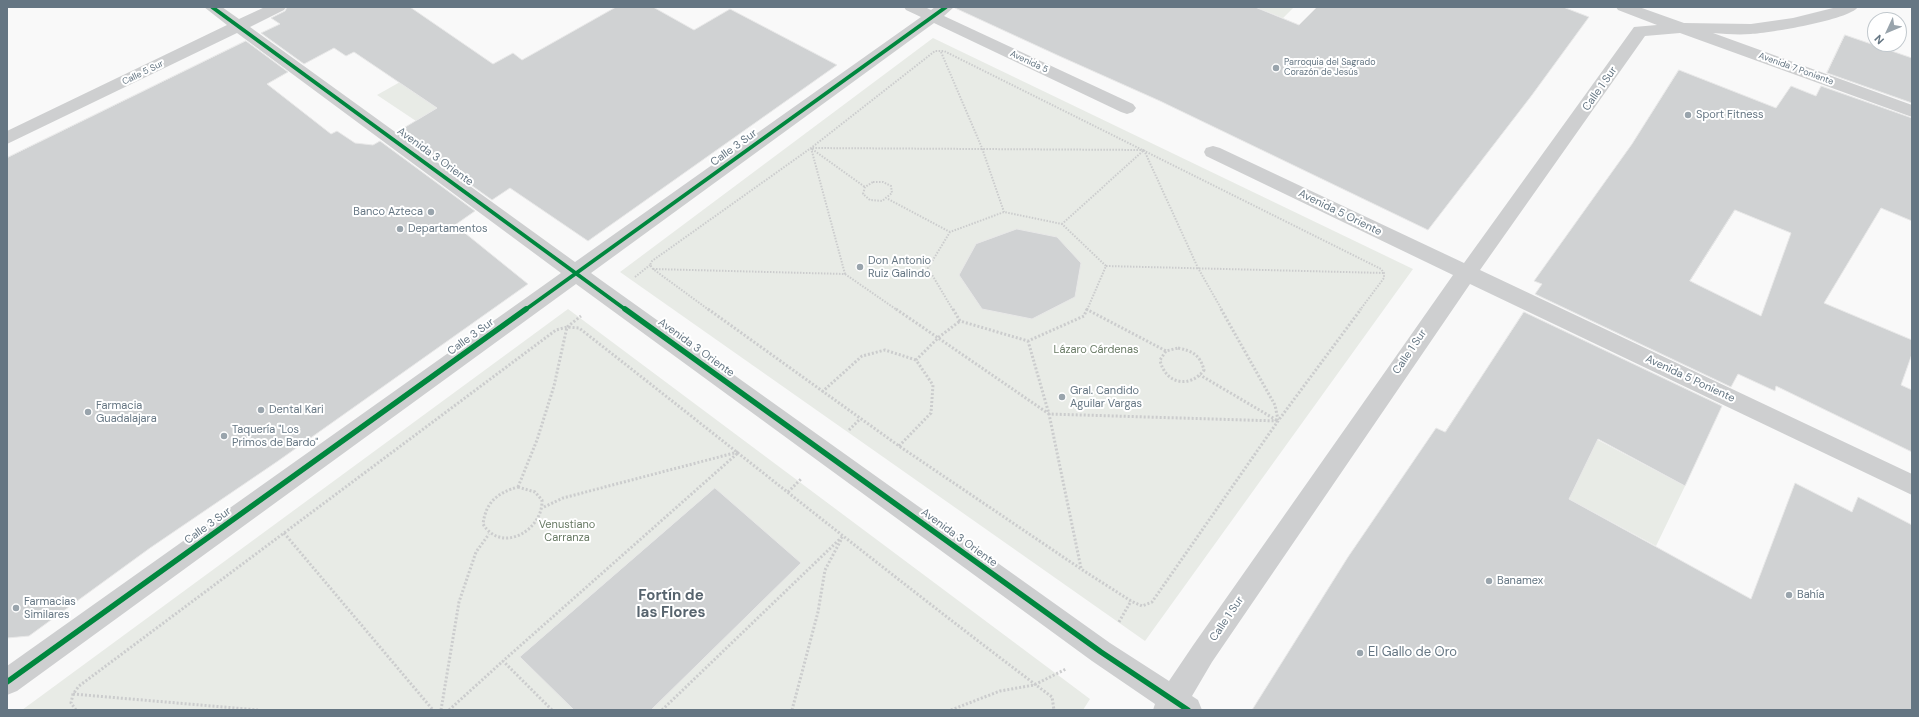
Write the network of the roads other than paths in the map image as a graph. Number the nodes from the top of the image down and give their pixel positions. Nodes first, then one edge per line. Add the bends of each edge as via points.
1 (212, 7) edge
2 (278, 7) edge
3 (912, 7) edge
4 (1624, 7) edge
5 (1850, 7) edge
6 (939, 12) edge
7 (240, 26) junction
8 (1679, 28) junction
9 (1127, 108) dead end
10 (1912, 111) edge
11 (7, 138) edge
12 (1213, 152) dead end
13 (576, 273) junction
14 (1467, 274) junction
15 (1912, 485) edge
16 (7, 682) edge
17 (1176, 706) edge

1 - 7 street, Avenida 3 Oriente
2 - 7 street, Calle 5 Sur
3 - 6 street
4 - 8 street, Avenida 7 Poniente
5 - 8 street via 1827,16 1751,29
6 - 9 street, Avenida 5
6 - 13 street, Calle 3 Sur
7 - 11 street, Calle 5 Sur
7 - 13 street, Avenida 3 Oriente
8 - 10 street, Avenida 7 Poniente
8 - 14 street, Calle 1 Sur via 1640,31
12 - 14 street, Avenida 5 Oriente
13 - 16 street, Calle 3 Sur
13 - 17 street, Avenida 3 Oriente
14 - 15 street, Avenida 5 Poniente
14 - 17 street, Calle 1 Sur via 1449,296 1203,653

